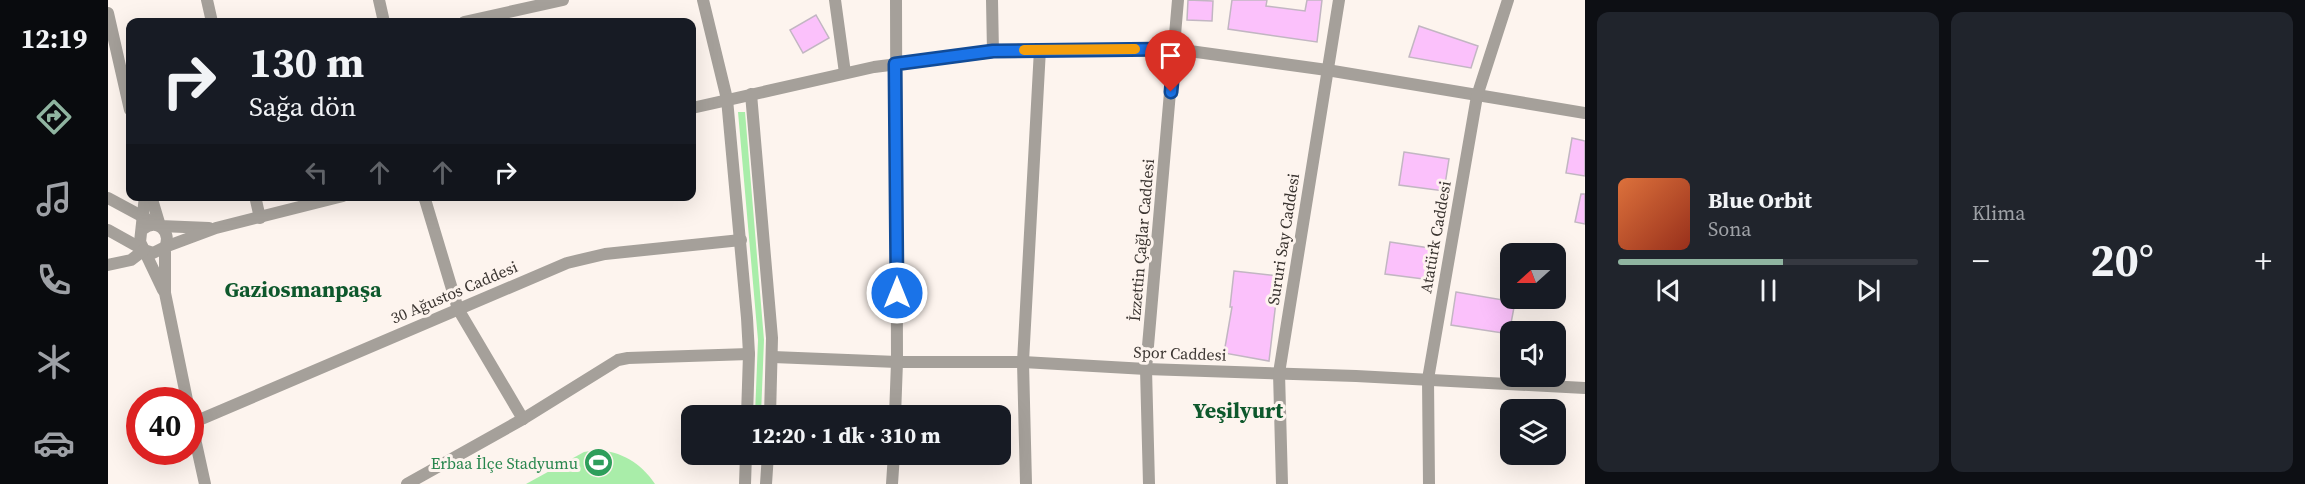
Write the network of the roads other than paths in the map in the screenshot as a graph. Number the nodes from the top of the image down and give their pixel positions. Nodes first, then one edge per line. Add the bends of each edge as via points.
1 (207, 0) edge
2 (378, 0) edge
3 (563, 0) edge
4 (703, 0) edge
5 (835, 0) edge
6 (896, 0) edge
7 (992, 0) edge
8 (1178, 0) edge
9 (1339, 0) edge
10 (1508, 0) edge
11 (108, 13) edge
12 (211, 18) edge
13 (383, 18) edge
14 (482, 18) edge
15 (1040, 49) junction
16 (1175, 49) junction
17 (993, 51) junction
18 (895, 64) junction
19 (1327, 70) junction
20 (845, 73) junction
21 (126, 92) edge
22 (751, 94) junction
23 (1477, 96) junction
24 (727, 99) junction
25 (696, 107) edge
26 (1585, 113) edge
27 (108, 198) edge
28 (145, 201) edge
29 (153, 201) edge
30 (256, 201) edge
31 (324, 201) edge
32 (426, 201) edge
33 (260, 218) junction
34 (143, 223) junction
35 (160, 226) junction
36 (216, 228) junction
37 (108, 230) edge
38 (741, 240) junction
39 (165, 247) junction
40 (144, 250) junction
41 (108, 265) edge
42 (165, 293) junction
43 (458, 309) junction
44 (749, 354) junction
45 (774, 357) junction
46 (897, 362) junction
47 (1023, 362) junction
48 (1146, 369) junction
49 (1279, 373) junction
50 (1428, 379) junction
51 (184, 387) edge
52 (1585, 388) edge
53 (747, 405) edge
54 (771, 405) edge
55 (895, 405) edge
56 (204, 415) edge
57 (523, 419) junction
58 (201, 465) edge
59 (745, 465) edge
60 (767, 465) edge
61 (893, 465) edge
62 (205, 484) edge
63 (407, 484) edge
64 (744, 484) edge
65 (766, 484) edge
66 (892, 484) edge
67 (1026, 484) edge
68 (1149, 484) edge
69 (1282, 484) edge
70 (1429, 484) edge

1 - 12 street
2 - 13 street
3 - 14 street
4 - 24 street
5 - 20 street
6 - 18 street
7 - 17 street
8 - 16 street, İzzettin Çağlar Caddesi
9 - 19 street, Sururi Say Caddesi
10 - 23 street, Atatürk Caddesi
11 - 21 street
15 - 16 street
15 - 17 street
15 - 47 street
16 - 19 street
16 - 48 street, İzzettin Çağlar Caddesi
17 - 18 street
18 - 20 street
18 - 46 street
19 - 23 street
19 - 49 street, Sururi Say Caddesi
20 - 22 street
22 - 24 street
22 - 45 street
23 - 26 street
23 - 50 street, Atatürk Caddesi
24 - 25 street
24 - 38 street
27 - 34 street
28 - 34 street
29 - 35 street
30 - 33 street
31 - 33 street
32 - 43 street
33 - 36 street
34 - 35 street
34 - 40 street via 139,238
35 - 36 street
35 - 39 street via 167,233
36 - 39 street
37 - 40 street
38 - 43 street, 30 Ağustos Caddesi via 585,258
38 - 44 street
39 - 40 street via 153,254
39 - 42 street
40 - 41 street via 131,260
40 - 42 street
42 - 51 street
43 - 56 street, 30 Ağustos Caddesi
43 - 57 street
44 - 53 street
44 - 57 street via 618,360
45 - 46 street, Spor Caddesi
45 - 54 street
46 - 47 street, Spor Caddesi
46 - 55 street
47 - 48 street, Spor Caddesi
47 - 67 street
48 - 49 street, Spor Caddesi
48 - 68 street, İzzettin Çağlar Caddesi
49 - 50 street, Spor Caddesi
49 - 69 street, Sururi Say Caddesi
50 - 52 street, Spor Caddesi
50 - 70 street, Atatürk Caddesi
57 - 63 street
58 - 62 street
59 - 64 street
60 - 65 street
61 - 66 street

